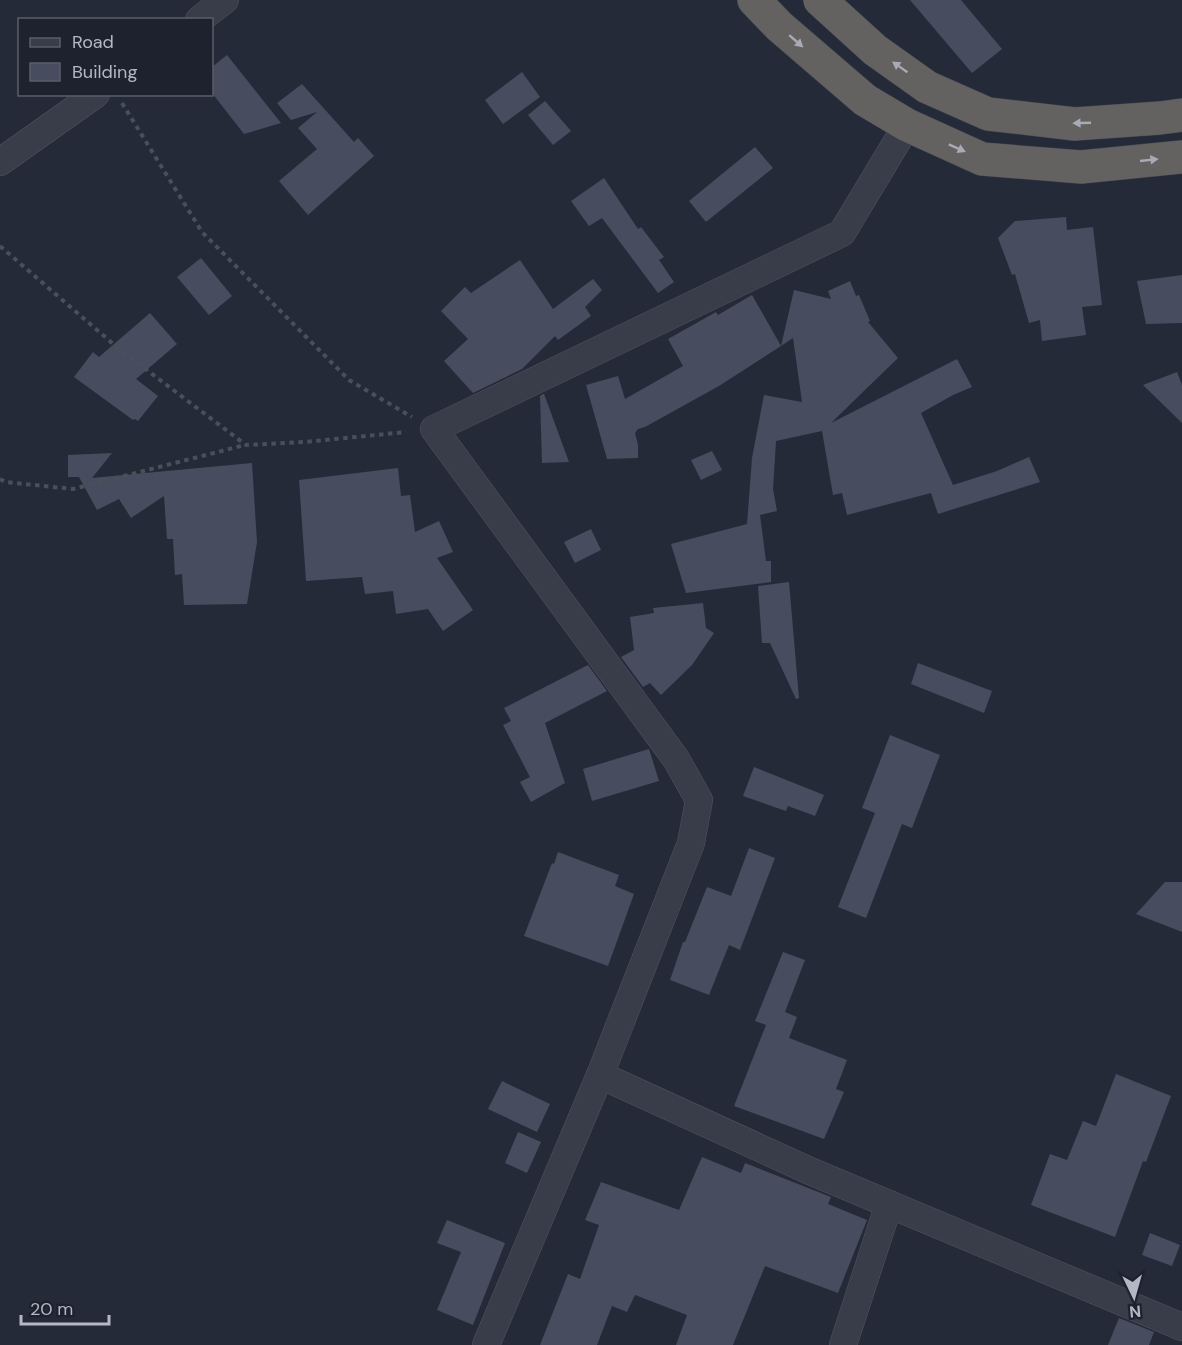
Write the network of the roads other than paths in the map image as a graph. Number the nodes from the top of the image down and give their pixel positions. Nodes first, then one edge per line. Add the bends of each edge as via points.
1 (754, 0) edge
2 (820, 0) edge
3 (93, 96) edge
4 (1182, 115) edge
5 (907, 125) junction
6 (1182, 157) edge
7 (0, 162) edge
8 (600, 1075) junction
9 (889, 1204) junction
10 (1182, 1327) edge
11 (486, 1345) edge
12 (843, 1345) edge

1 -> 5 highway via 865,100
4 -> 2 highway via 1075,124 987,114 927,87 875,50
3 - 7 street
5 -> 6 highway via 982,159 1081,167
5 - 8 street via 842,233 434,429 676,759 699,800 691,843
8 - 9 street
8 - 11 street
9 - 10 street
9 - 12 street

